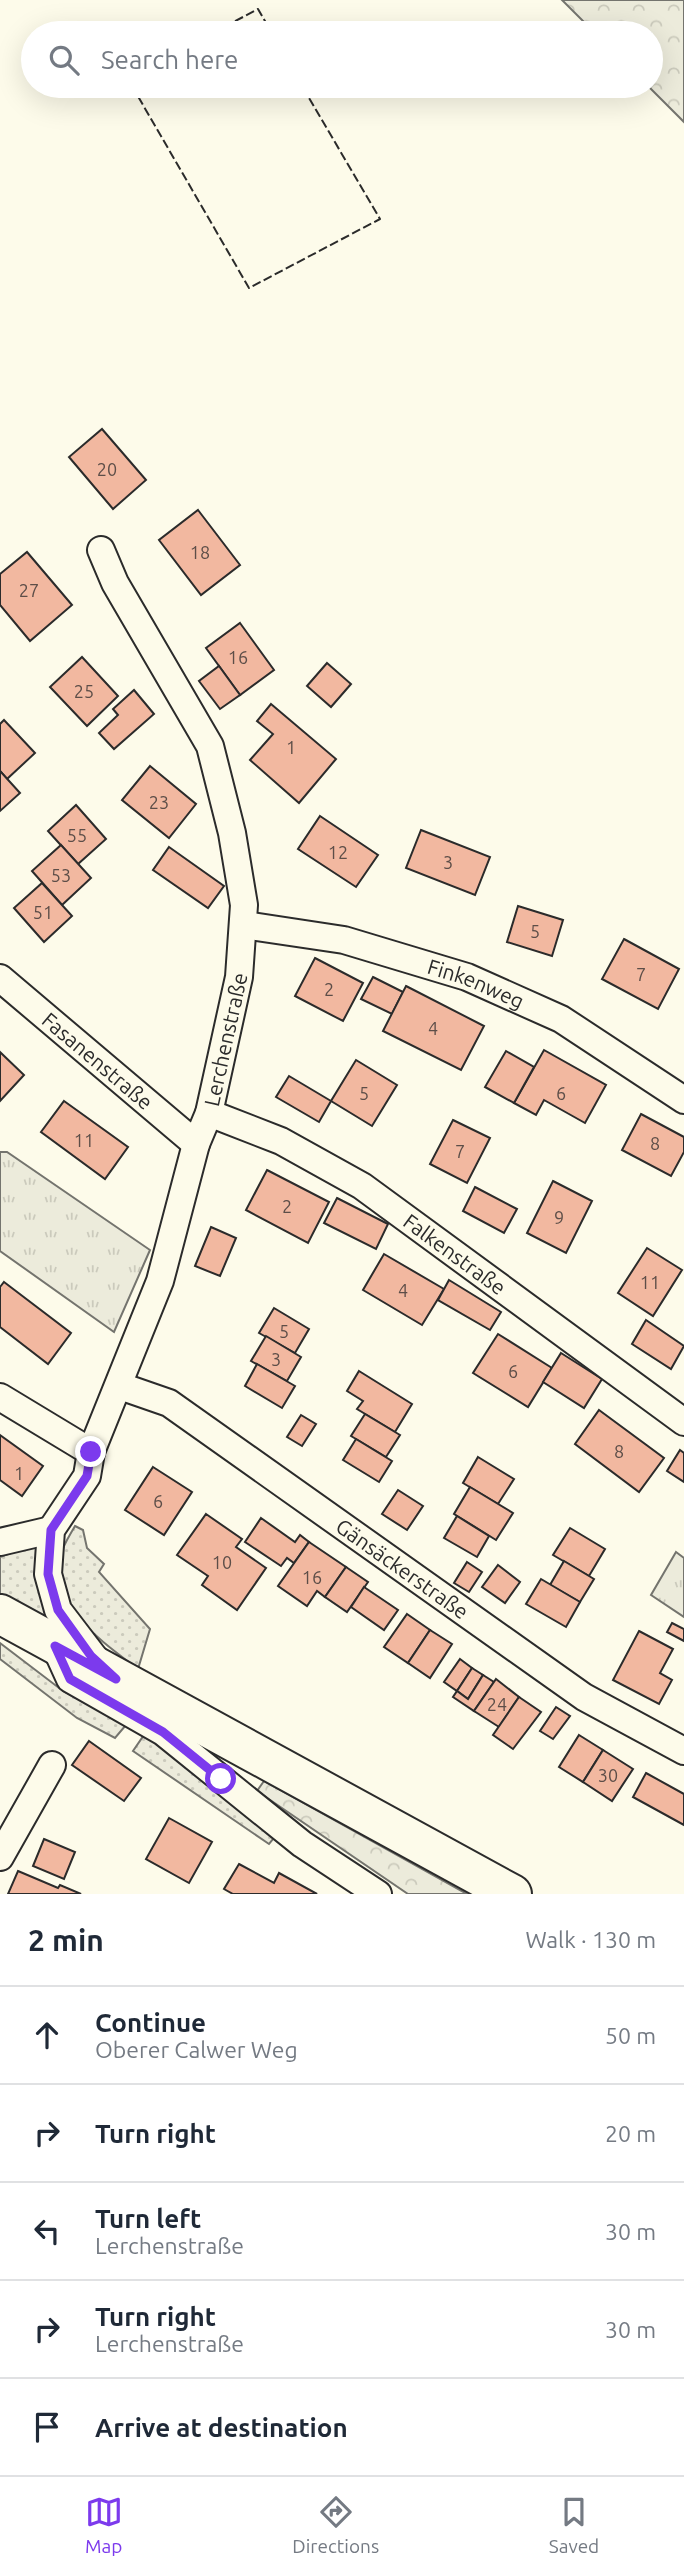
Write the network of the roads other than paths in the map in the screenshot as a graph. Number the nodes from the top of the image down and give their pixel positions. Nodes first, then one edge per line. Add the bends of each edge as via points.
1 (101, 550) dead end
2 (244, 925) junction
3 (0, 978) edge
4 (684, 1100) edge
5 (209, 1113) junction
6 (196, 1144) junction
7 (120, 1386) junction
8 (0, 1397) edge
9 (684, 1422) edge
10 (91, 1452) junction
11 (51, 1530) junction
12 (0, 1542) edge
13 (0, 1614) edge
14 (55, 1646) junction
15 (116, 1679) junction
16 (684, 1751) edge
17 (52, 1765) dead end
18 (0, 1857) edge
19 (377, 1894) edge
20 (512, 1894) edge

1 - 2 street, Lerchenstraße via 115,583 210,746 232,832
2 - 4 street, Finkenweg via 344,940 467,977 561,1019
2 - 5 street, Lerchenstraße via 239,977
3 - 6 street, Fasanenstraße
5 - 6 street, Lerchenstraße
5 - 9 street, Falkenstraße via 281,1141 362,1186
6 - 7 street, Lerchenstraße via 160,1281
7 - 10 street, Lerchenstraße
7 - 16 street, Gänsäckerstraße via 169,1403 584,1697
8 - 10 street
10 - 11 street, Lerchenstraße via 87,1476
11 - 12 street
11 - 15 street, Lerchenstraße via 48,1574 58,1610 91,1656
13 - 14 main road
14 - 15 main road
14 - 19 street via 70,1679 163,1732 302,1844
15 - 20 main road
17 - 18 street

